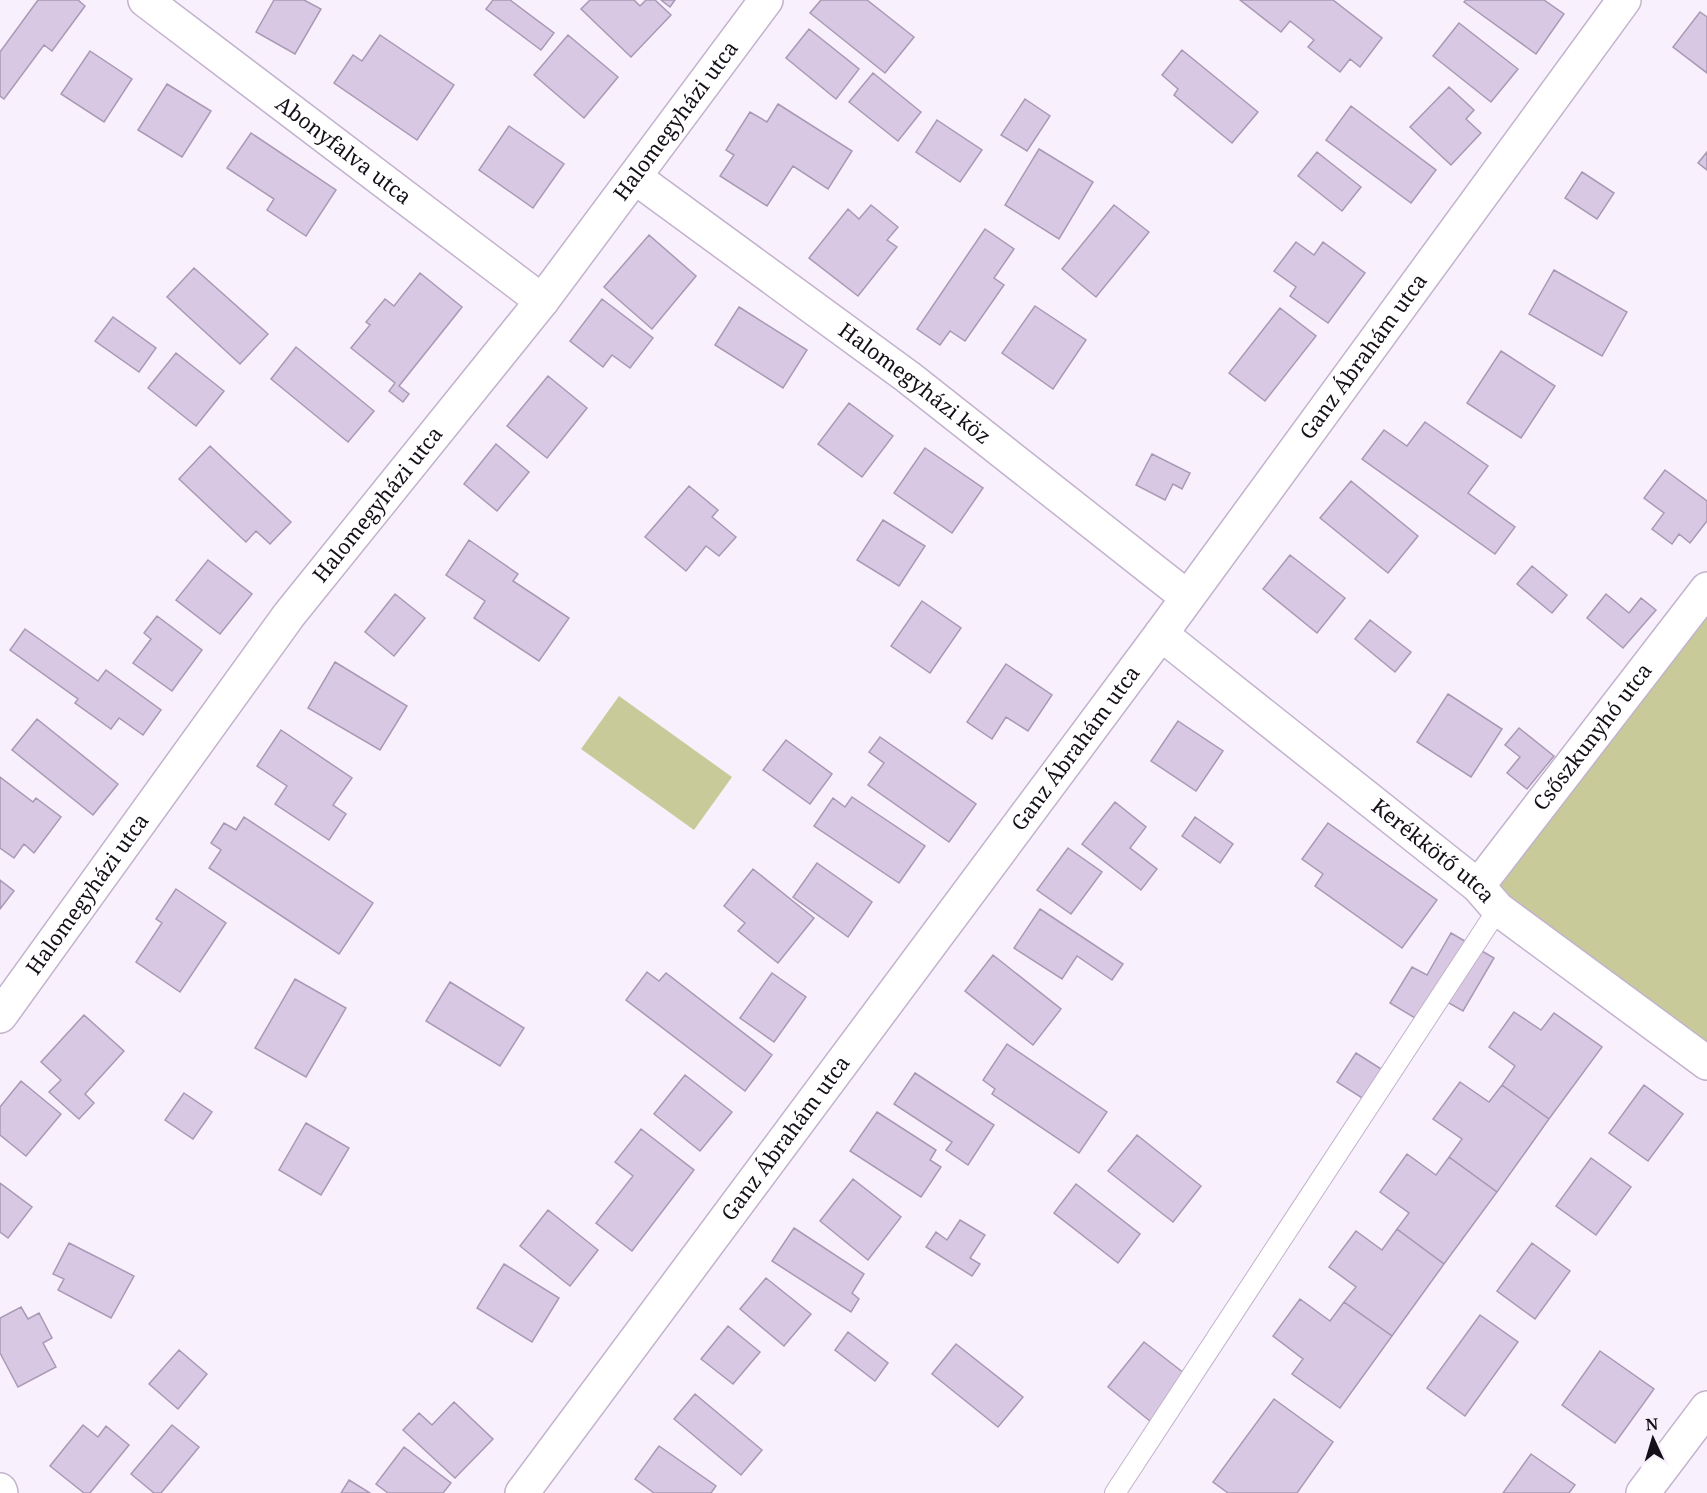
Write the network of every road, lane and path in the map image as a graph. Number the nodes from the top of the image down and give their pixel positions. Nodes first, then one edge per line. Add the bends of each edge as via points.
1 (145, 0) edge
2 (766, 0) edge
3 (1624, 0) edge
4 (636, 178) junction
5 (542, 301) junction
6 (1707, 589) edge
7 (1187, 597) junction
8 (1161, 634) junction
9 (1488, 897) junction
10 (0, 1016) edge
11 (1707, 1063) edge
12 (1707, 1408) edge
13 (522, 1493) edge
14 (1115, 1493) edge
15 (1643, 1493) edge

1 - 5 street, Abonyfalva utca
2 - 4 street, Halomegyházi utca
3 - 7 street, Ganz Ábrahám utca
4 - 5 street, Halomegyházi utca
4 - 7 street, Halomegyházi köz via 908,377
5 - 10 street, Halomegyházi utca via 289,615
6 - 9 street, Csőszkunyhó utca
7 - 8 street, Ganz Ábrahám utca
8 - 9 street, Kerékkötő utca
8 - 13 street, Ganz Ábrahám utca
9 - 11 street, Kerékkötő utca
9 - 14 lane
12 - 15 street

